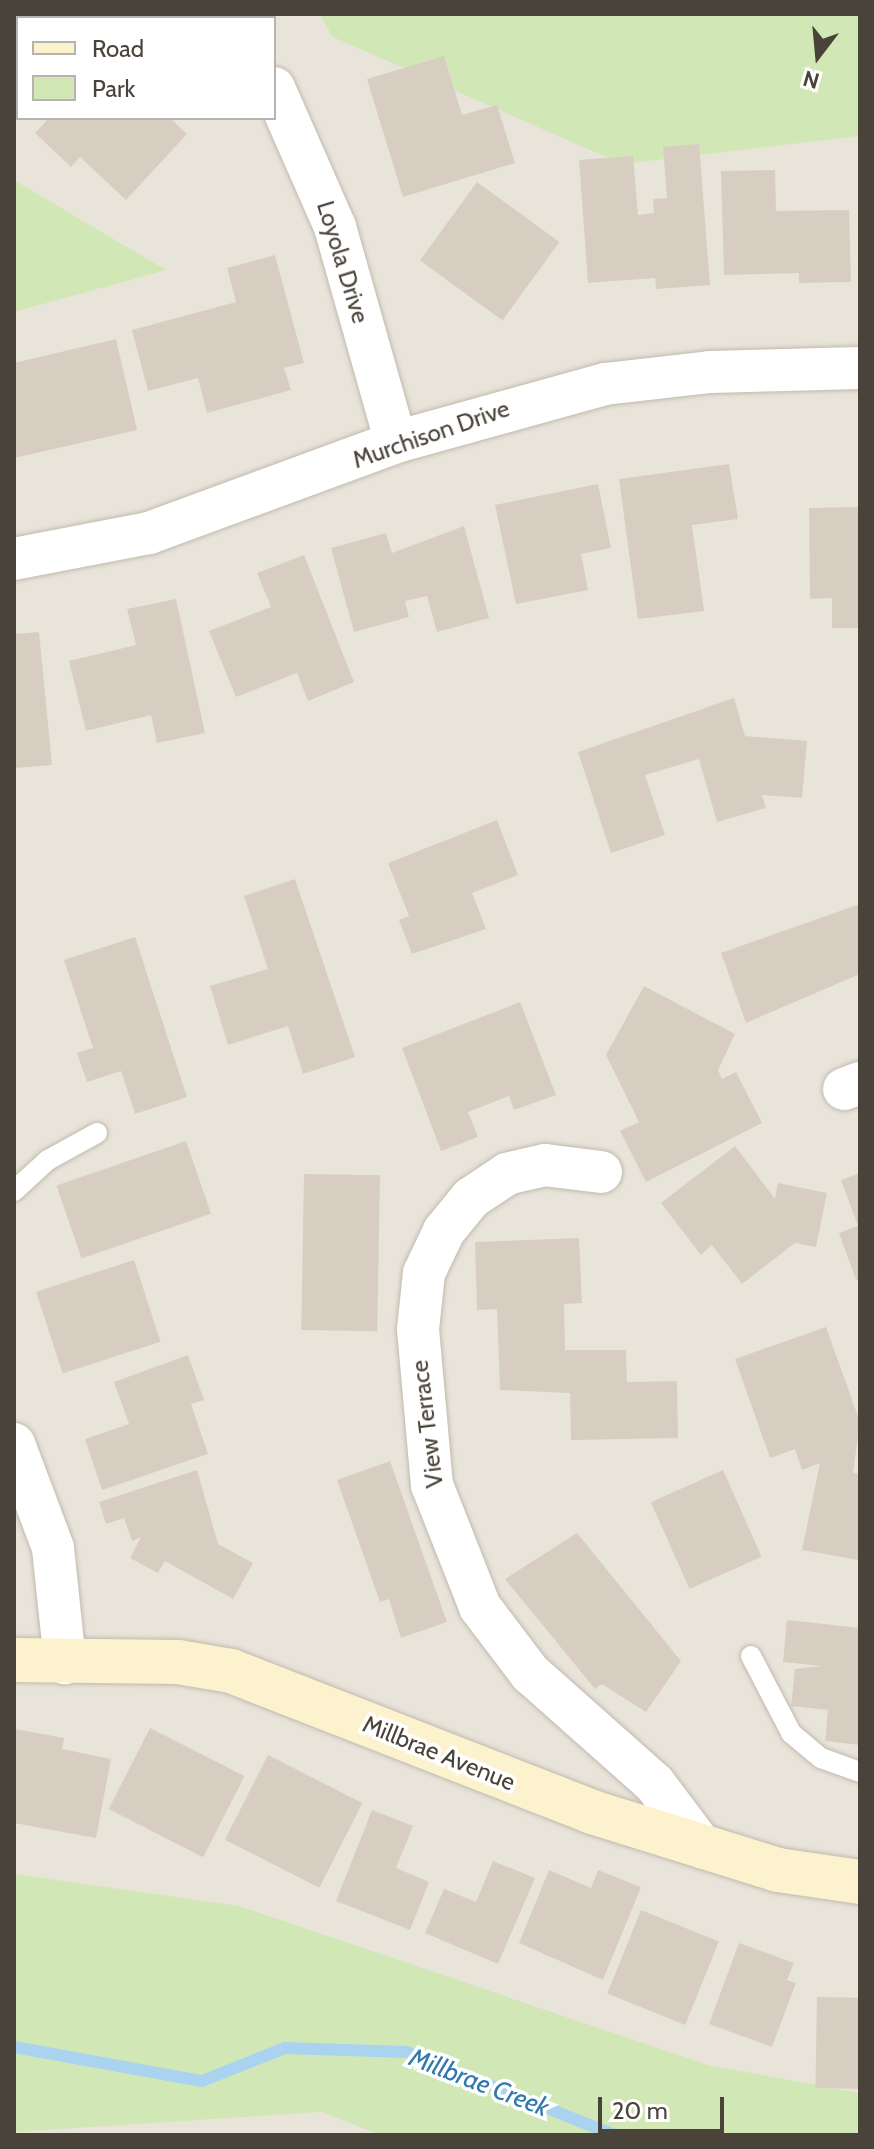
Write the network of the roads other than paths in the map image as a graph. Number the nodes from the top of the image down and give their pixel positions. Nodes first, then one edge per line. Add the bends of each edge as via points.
1 (276, 93) edge
2 (860, 368) edge
3 (396, 442) junction
4 (14, 559) edge
5 (97, 1133) dead end
6 (601, 1172) dead end
7 (14, 1191) edge
8 (14, 1444) edge
9 (751, 1656) dead end
10 (14, 1660) edge
11 (65, 1663) junction
12 (860, 1772) edge
13 (703, 1848) junction
14 (860, 1882) edge

1 - 3 street, Loyola Drive via 335,227
2 - 3 street, Murchison Drive via 710,372 605,384
3 - 4 street, Murchison Drive via 149,533
5 - 7 lane via 48,1160
6 - 13 street, View Terrace via 545,1165 507,1174 471,1198 444,1231 424,1273 418,1329 432,1485 480,1607 530,1673 654,1783
8 - 11 street via 53,1548
9 - 12 lane via 791,1733 821,1758
10 - 11 street, Millbrae Avenue
11 - 13 street, Millbrae Avenue via 178,1662 231,1671 478,1771
13 - 14 street, Millbrae Avenue via 778,1870

